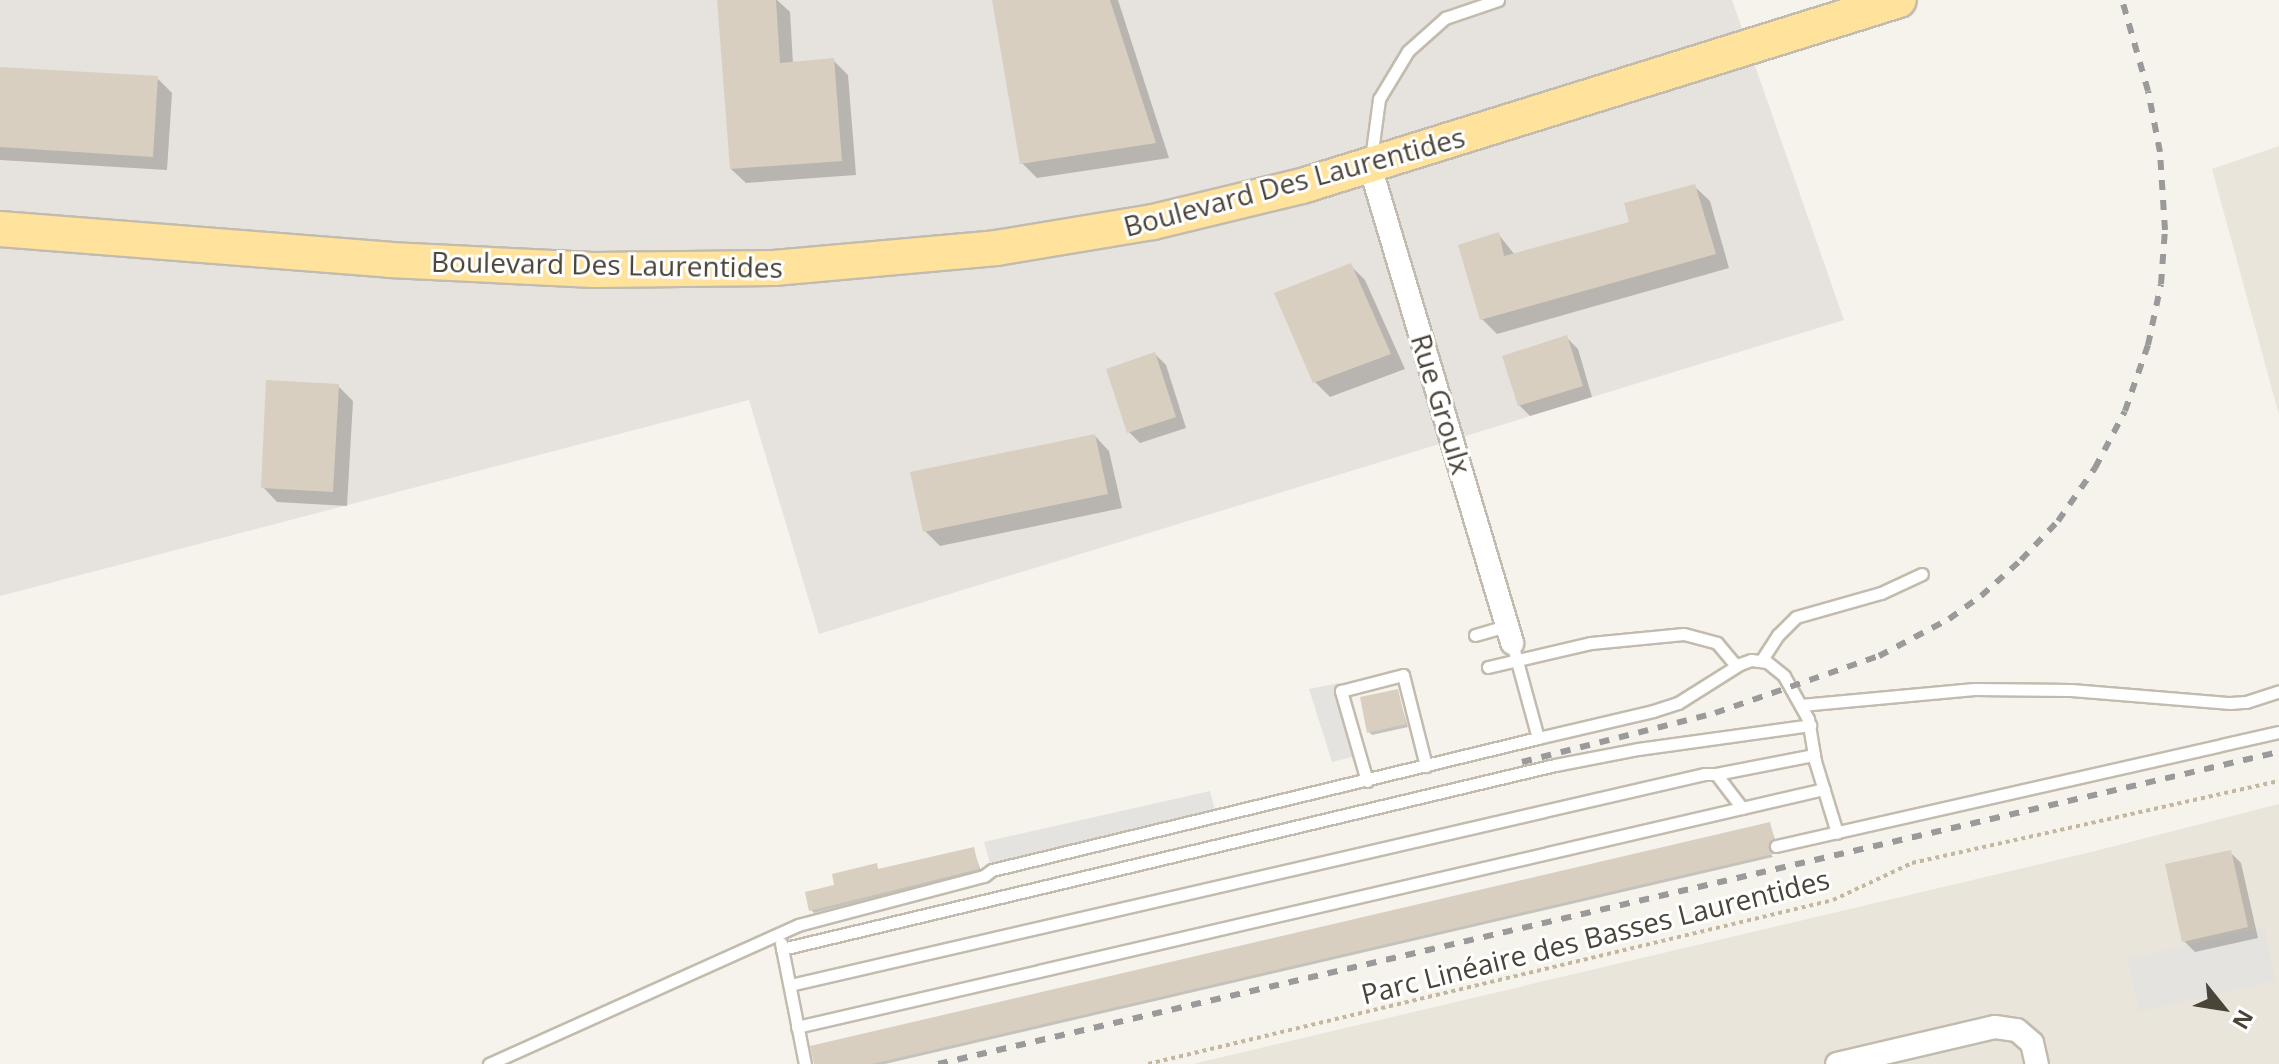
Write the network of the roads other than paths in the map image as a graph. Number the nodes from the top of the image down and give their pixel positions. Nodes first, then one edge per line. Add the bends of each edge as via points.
1 (1498, 0) edge
2 (1899, 0) edge
3 (1370, 166) junction
4 (0, 229) edge
5 (1922, 574) dead end
6 (1475, 635) dead end
7 (1512, 643) junction
8 (1761, 661) junction
9 (1736, 666) junction
10 (1488, 667) dead end
11 (2279, 691) edge
12 (1801, 705) junction
13 (1810, 725) junction
14 (2279, 732) edge
15 (1538, 738) junction
16 (1814, 755) junction
17 (1426, 766) junction
18 (1716, 774) junction
19 (1367, 781) junction
20 (1824, 789) junction
21 (1742, 808) junction
22 (1837, 833) junction
23 (1776, 846) dead end
24 (777, 934) junction
25 (782, 949) junction
26 (790, 985) junction
27 (797, 1027) junction
28 (489, 1064) edge
29 (805, 1064) edge
30 (1837, 1064) edge
31 (2037, 1064) edge

1 - 3 lane via 1445,18 1408,51 1379,99
2 - 3 main road, Boulevard Des Laurentides
3 - 4 main road, Boulevard Des Laurentides via 1249,200 1078,236 774,268 543,269
3 - 7 street, Rue Groulx
5 - 8 lane via 1881,593 1796,617
6 - 7 lane
7 - 9 lane via 1591,643 1684,634 1717,643
7 - 10 lane
7 - 15 lane
8 - 9 lane
8 - 12 lane via 1784,676
9 - 15 lane via 1678,703
11 - 12 lane via 2230,703 2071,690 1974,689
12 - 13 lane
13 - 16 lane
13 - 25 lane via 1555,765
14 - 22 lane
15 - 17 lane
16 - 18 lane
16 - 20 lane
17 - 19 lane
17 - 19 lane via 1403,675 1341,691
18 - 21 lane
18 - 26 lane
19 - 24 lane via 992,870
20 - 21 lane
20 - 22 lane
21 - 27 lane
22 - 23 lane
24 - 25 lane
24 - 28 lane
25 - 26 lane
26 - 27 lane
27 - 29 lane
30 - 31 street via 1995,1027 2017,1030 2032,1043

